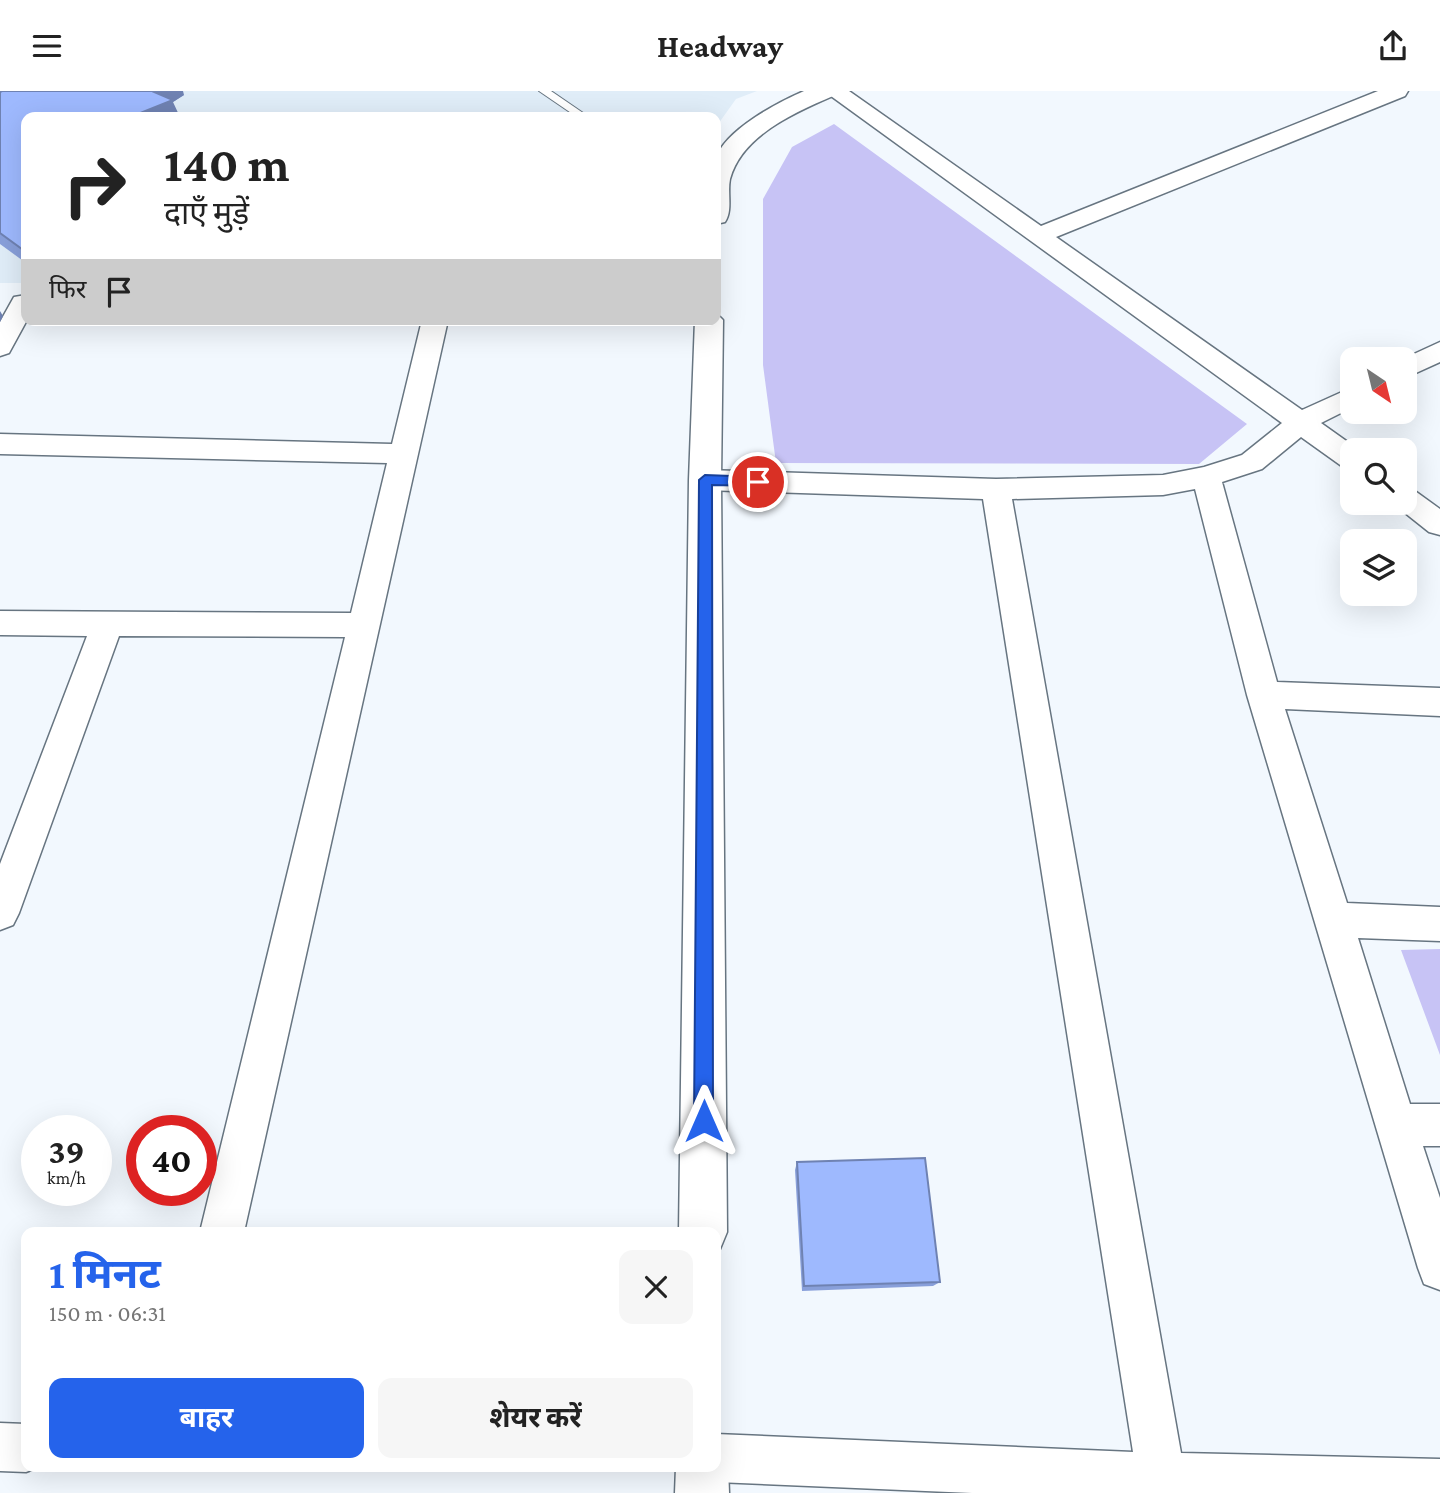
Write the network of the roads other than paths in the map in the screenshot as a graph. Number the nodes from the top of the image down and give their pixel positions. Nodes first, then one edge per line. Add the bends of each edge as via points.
1 (544, 91) edge
2 (824, 91) edge
3 (835, 91) edge
4 (1397, 91) edge
5 (576, 112) edge
6 (721, 171) edge
7 (1039, 235) junction
8 (16, 303) edge
9 (434, 326) edge
10 (709, 326) edge
11 (0, 347) edge
12 (1440, 351) edge
13 (1418, 362) edge
14 (1340, 402) edge
15 (1301, 422) junction
16 (0, 444) edge
17 (1340, 450) edge
18 (405, 454) junction
19 (1206, 477) junction
20 (705, 480) junction
21 (996, 489) junction
22 (1417, 507) edge
23 (1440, 524) edge
24 (0, 623) edge
25 (108, 623) junction
26 (365, 625) junction
27 (1264, 695) junction
28 (1440, 702) edge
29 (0, 913) edge
30 (1333, 919) junction
31 (1440, 924) edge
32 (1396, 1125) junction
33 (1440, 1125) edge
34 (223, 1227) edge
35 (703, 1227) edge
36 (1440, 1268) edge
37 (0, 1447) edge
38 (21, 1448) edge
39 (721, 1458) edge
40 (702, 1472) edge
41 (1161, 1477) junction
42 (1440, 1483) edge
43 (702, 1493) edge

1 - 5 lane
2 - 6 street via 765,119 741,141
3 - 7 street
4 - 7 street
7 - 15 street
8 - 11 street
9 - 18 street
10 - 20 street
12 - 13 street
14 - 15 street
15 - 17 street
15 - 19 street via 1252,461
16 - 18 street
18 - 26 street
19 - 21 street via 1163,485
19 - 27 street
20 - 21 street
20 - 35 street
21 - 41 street
22 - 23 street
24 - 25 street
25 - 26 street
25 - 29 street
26 - 34 street
27 - 28 street
27 - 30 street
30 - 31 street
30 - 32 street
32 - 33 street
32 - 36 street
37 - 38 street
39 - 41 street
40 - 43 street
41 - 42 street

